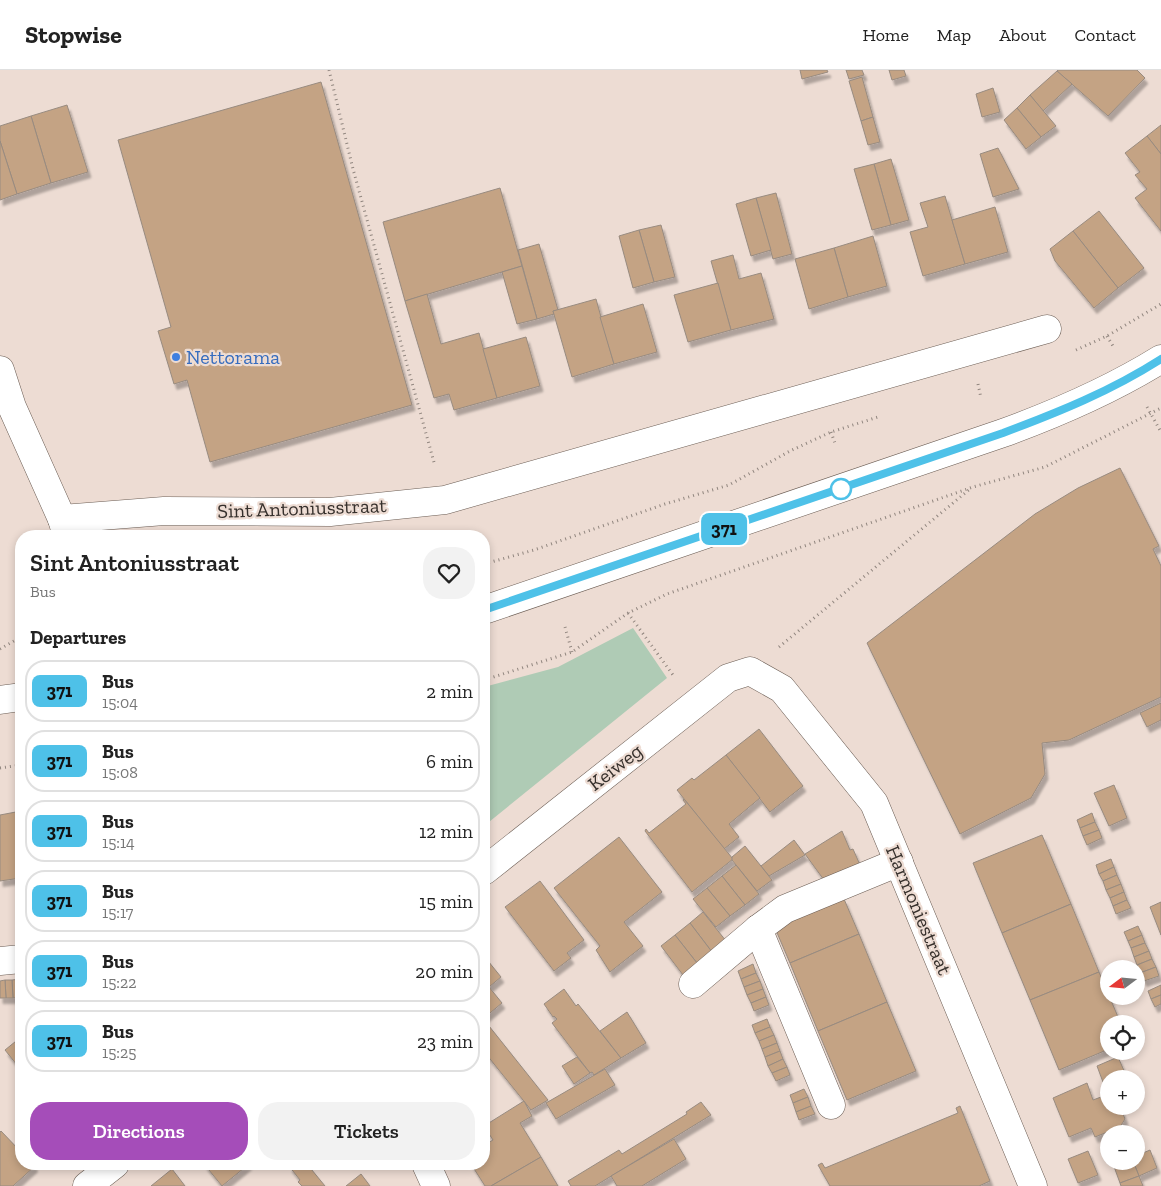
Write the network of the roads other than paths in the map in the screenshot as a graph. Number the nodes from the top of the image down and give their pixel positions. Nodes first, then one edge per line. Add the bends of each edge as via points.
1 (1048, 329) dead end
2 (1161, 359) edge
3 (0, 370) edge
4 (6, 408) edge
5 (64, 528) edge
6 (490, 608) edge
7 (750, 671) joint
8 (15, 698) edge
9 (0, 700) edge
10 (899, 862) junction
11 (490, 866) edge
12 (758, 930) junction
13 (15, 960) edge
14 (0, 961) edge
15 (694, 984) dead end
16 (830, 1105) dead end
17 (107, 1170) edge
18 (429, 1170) edge
19 (87, 1186) edge
20 (436, 1186) edge
21 (1033, 1186) edge

1 - 5 street, Sint Antoniusstraat via 445,500 330,512 164,511
2 - 6 street via 1131,378 1066,410
3 - 4 street
4 - 5 street
7 - 10 street, Harmoniestraat via 782,689 874,802
7 - 11 street, Keiweg via 728,678
8 - 9 street
10 - 12 street via 786,909
10 - 21 street, Harmoniestraat
12 - 15 street
12 - 16 street
13 - 14 street
17 - 19 street
18 - 20 street

